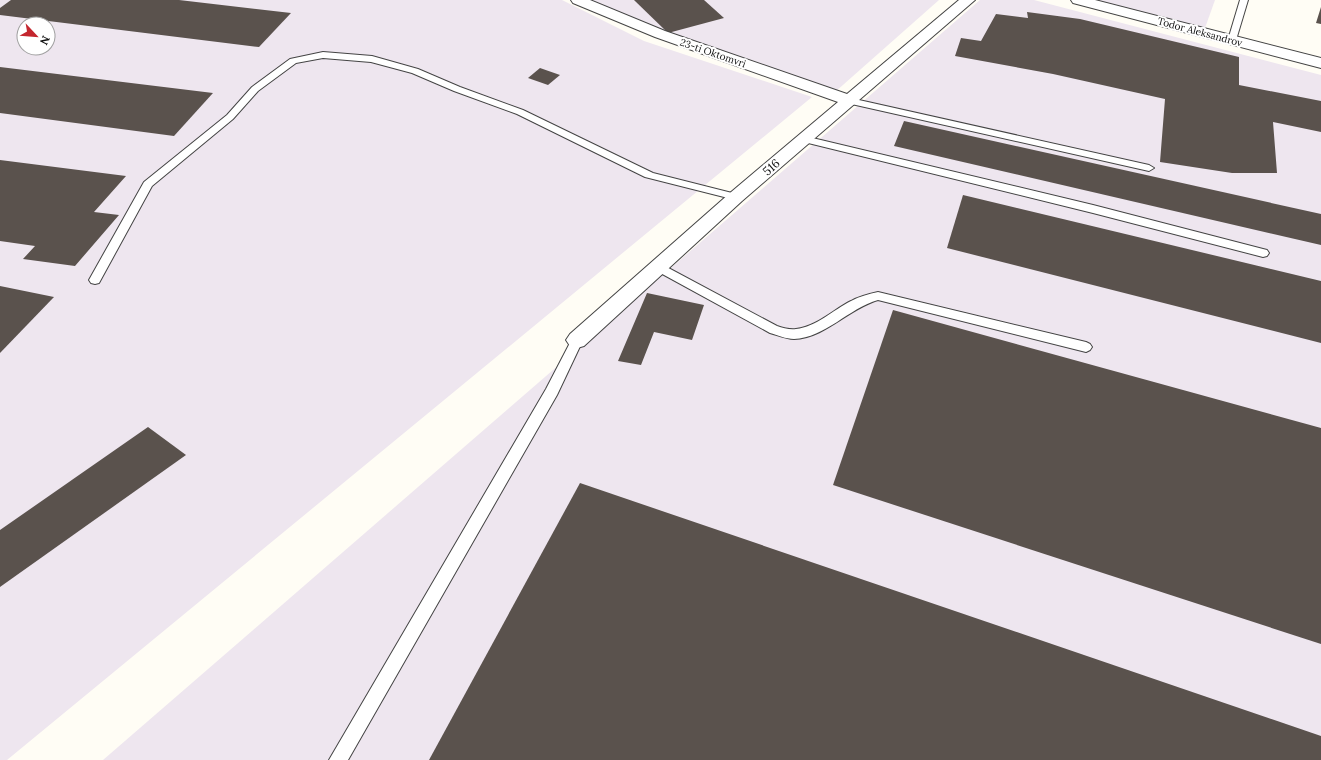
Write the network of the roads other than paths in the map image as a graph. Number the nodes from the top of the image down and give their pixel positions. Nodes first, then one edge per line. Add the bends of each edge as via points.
1 (578, 0) edge
2 (968, 0) edge
3 (1078, 0) edge
4 (1244, 0) edge
5 (1232, 40) junction
6 (1321, 63) edge
7 (850, 101) junction
8 (804, 139) junction
9 (1149, 168) dead end
10 (736, 197) junction
11 (1263, 253) dead end
12 (659, 267) junction
13 (95, 280) dead end
14 (577, 340) joint
15 (1086, 347) dead end
16 (338, 760) edge

1 - 7 street, 23-ti Oktomvri via 660,34
2 - 7 street, 516
3 - 5 street, Todor Aleksandrov
4 - 5 lane
5 - 6 street, Todor Aleksandrov
7 - 8 street, 516
7 - 9 lane
8 - 10 street, 516
8 - 11 lane
10 - 12 street, 516
10 - 13 lane via 649,174 520,112 415,71 372,59 323,55 293,61 255,89 230,117 148,184
12 - 14 street, 516
12 - 15 lane via 774,330 794,334 811,330 865,298 878,296
14 - 16 lane via 552,391

